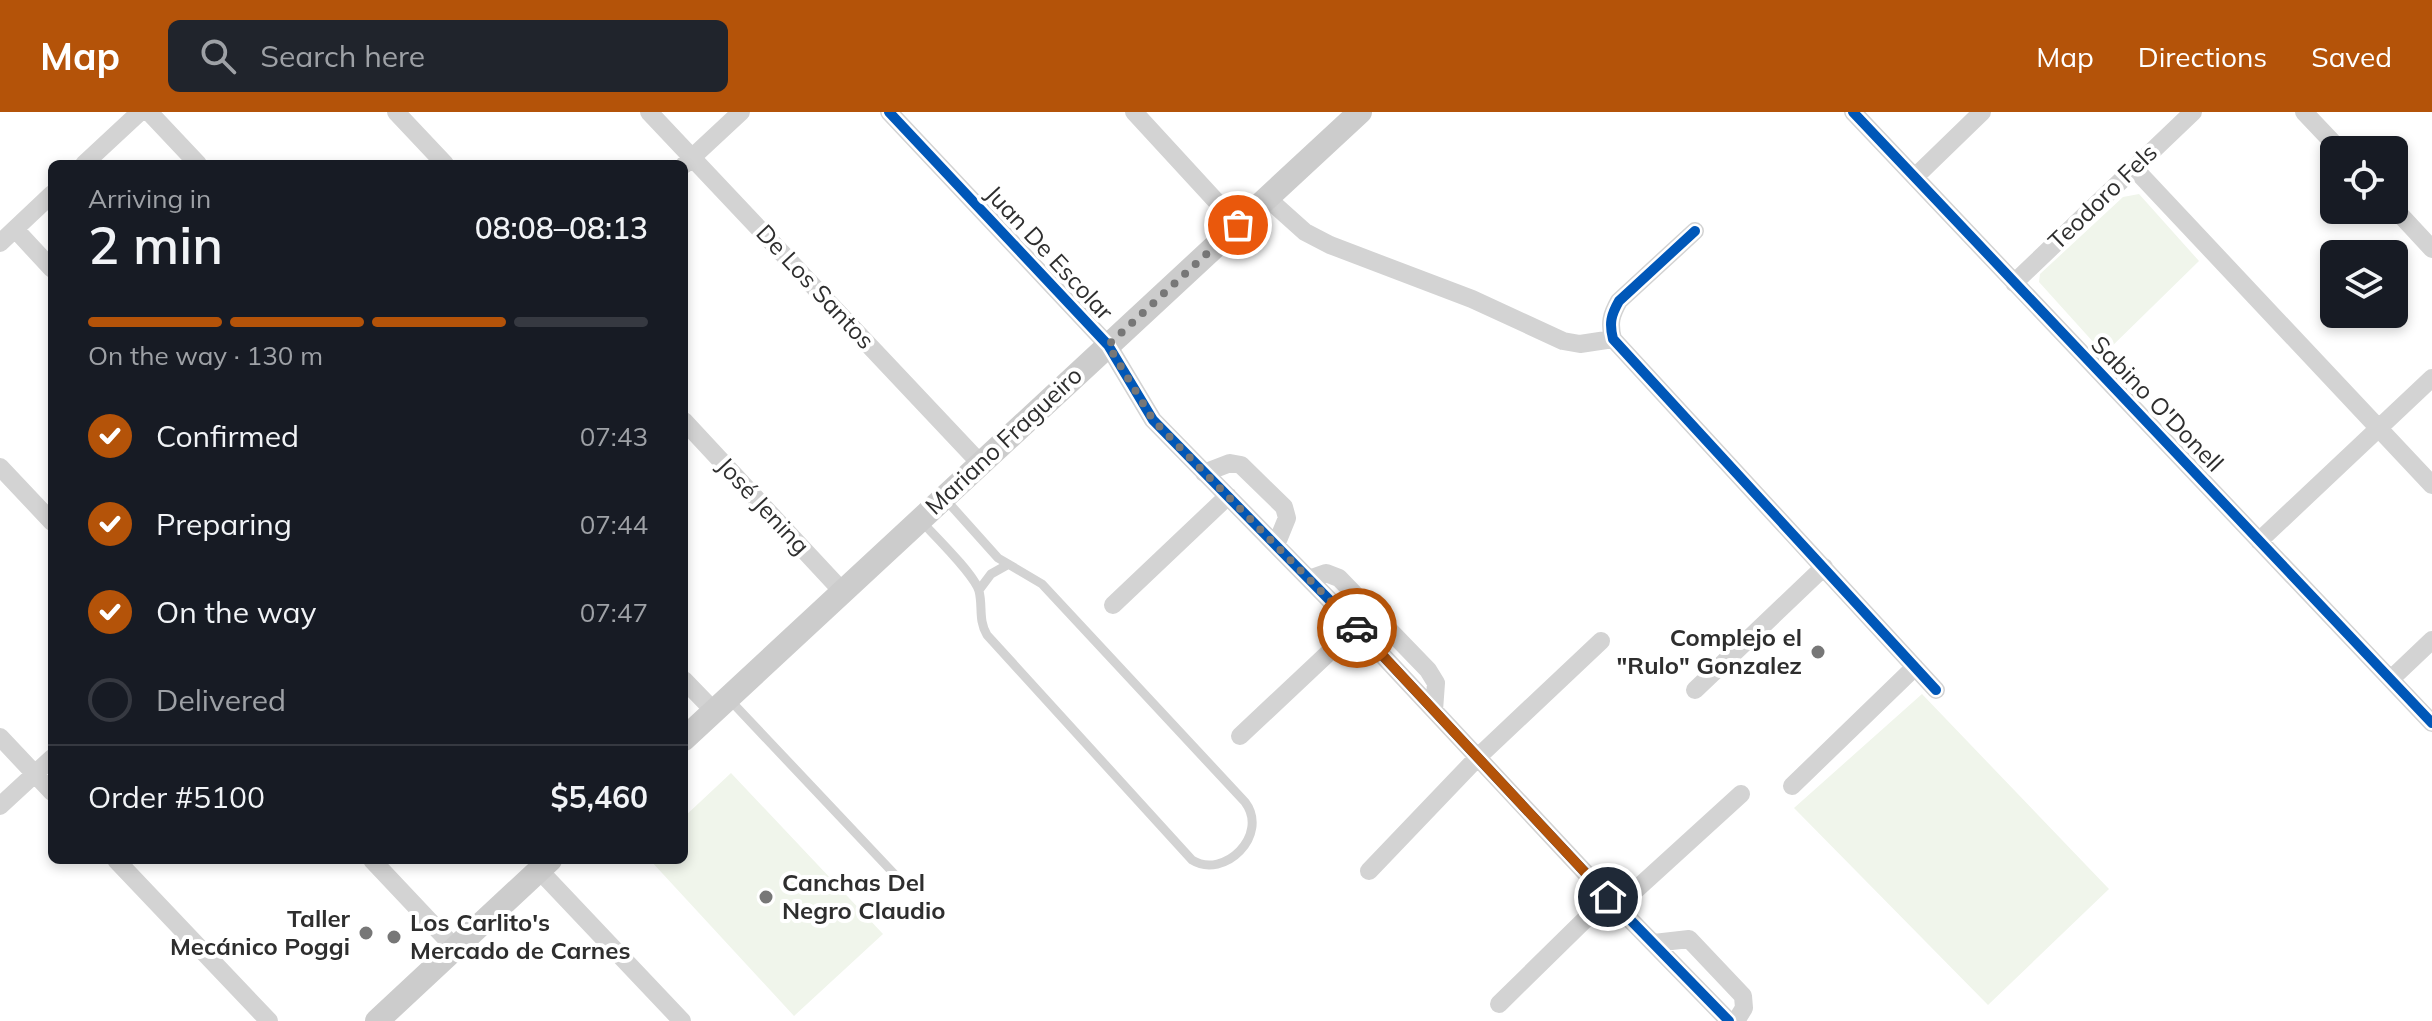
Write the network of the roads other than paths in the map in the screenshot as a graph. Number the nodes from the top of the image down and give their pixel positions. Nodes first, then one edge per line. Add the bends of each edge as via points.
1 (140, 112) edge
2 (149, 112) edge
3 (396, 112) edge
4 (649, 112) edge
5 (741, 112) edge
6 (889, 112) edge
7 (1134, 112) edge
8 (1360, 112) edge
9 (1853, 112) edge
10 (1982, 112) edge
11 (2193, 112) edge
12 (2304, 112) edge
13 (2327, 136) edge
14 (88, 160) edge
15 (194, 160) edge
16 (441, 160) edge
17 (687, 160) edge
18 (688, 161) edge
19 (2134, 168) junction
20 (1915, 177) junction
21 (48, 198) edge
22 (1267, 198) junction
23 (2408, 223) edge
24 (1238, 225) junction
25 (15, 229) junction
26 (1695, 231) dead end
27 (0, 243) edge
28 (2432, 249) edge
29 (48, 265) edge
30 (2014, 283) junction
31 (1613, 339) junction
32 (1108, 345) junction
33 (2432, 378) edge
34 (688, 425) edge
35 (2379, 428) junction
36 (980, 463) junction
37 (0, 467) edge
38 (1204, 473) junction
39 (2432, 485) edge
40 (1228, 496) junction
41 (943, 497) junction
42 (48, 518) edge
43 (919, 519) junction
44 (2259, 541) junction
45 (1276, 545) junction
46 (1007, 565) junction
47 (1824, 567) junction
48 (1309, 579) junction
49 (979, 590) junction
50 (842, 591) junction
51 (1113, 605) dead end
52 (1356, 627) junction
53 (2432, 640) edge
54 (1601, 641) dead end
55 (1915, 667) junction
56 (2391, 679) junction
57 (688, 683) edge
58 (1695, 690) dead end
59 (1936, 690) dead end
60 (721, 705) junction
61 (1434, 710) junction
62 (2432, 723) edge
63 (688, 735) edge
64 (1240, 736) dead end
65 (0, 737) edge
66 (1478, 757) junction
67 (48, 762) edge
68 (35, 774) junction
69 (1792, 786) dead end
70 (48, 788) edge
71 (1741, 794) dead end
72 (0, 806) edge
73 (120, 864) edge
74 (376, 864) edge
75 (544, 865) edge
76 (1369, 871) dead end
77 (899, 879) dead end
78 (1613, 901) junction
79 (1654, 943) junction
80 (455, 948) junction
81 (1499, 1004) dead end
82 (269, 1021) edge
83 (377, 1021) edge
84 (682, 1021) edge
85 (1729, 1021) edge
86 (1736, 1021) edge

1 - 14 street
2 - 15 street
3 - 16 street
4 - 17 street, De Los Santos
5 - 18 street
6 - 32 street, Juan De Escolar
7 - 24 street
8 - 22 main road, Mariano Fragueiro
9 - 20 street, Sabino O'Donell
10 - 20 street
11 - 19 street, Teodoro Fels
12 - 13 street
18 - 36 street, De Los Santos
19 - 30 street, Teodoro Fels
19 - 35 street
20 - 30 street, Sabino O'Donell
21 - 25 street
22 - 24 main road, Mariano Fragueiro
22 - 31 street via 1305,232 1330,245 1472,299 1563,341
23 - 28 street
24 - 32 main road, Mariano Fragueiro
25 - 27 street
25 - 29 street
26 - 31 street via 1619,301 1611,314
30 - 44 street, Sabino O'Donell
31 - 47 street
32 - 36 main road, Mariano Fragueiro
32 - 38 street, Juan De Escolar via 1153,420
33 - 35 street
34 - 50 street, José Jening
35 - 39 street
35 - 44 street
36 - 41 main road, Mariano Fragueiro
37 - 42 street
38 - 40 street, Juan De Escolar
38 - 45 street via 1230,463 1241,465 1284,507 1287,518
40 - 45 street, Juan De Escolar
40 - 51 street
41 - 43 main road, Mariano Fragueiro
41 - 46 lane
43 - 49 lane
43 - 50 main road, Mariano Fragueiro
44 - 56 street, Sabino O'Donell
45 - 48 street, Juan De Escolar
46 - 49 lane
46 - 49 lane via 1042,584 1245,802 1254,822 1242,849 1212,866 1192,860 987,635 981,625
47 - 55 street
47 - 58 street
48 - 52 street, Juan De Escolar
48 - 61 street via 1326,573 1339,578 1428,670 1436,683
50 - 60 main road, Mariano Fragueiro
52 - 61 street, Juan De Escolar
52 - 64 street
53 - 56 street
54 - 66 street
55 - 59 street
55 - 69 street
56 - 62 street, Sabino O'Donell
57 - 60 street
60 - 63 main road, Mariano Fragueiro
60 - 77 lane
61 - 66 street, Juan De Escolar
65 - 68 street
66 - 76 street
66 - 78 street, Juan De Escolar
67 - 68 street
68 - 70 street
68 - 72 street
71 - 78 street
73 - 82 street
74 - 80 street
75 - 80 main road
75 - 84 street
78 - 79 street, Juan De Escolar
78 - 81 street
79 - 85 street, Juan De Escolar
79 - 86 street via 1689,939 1743,996 1744,1008
80 - 83 main road

